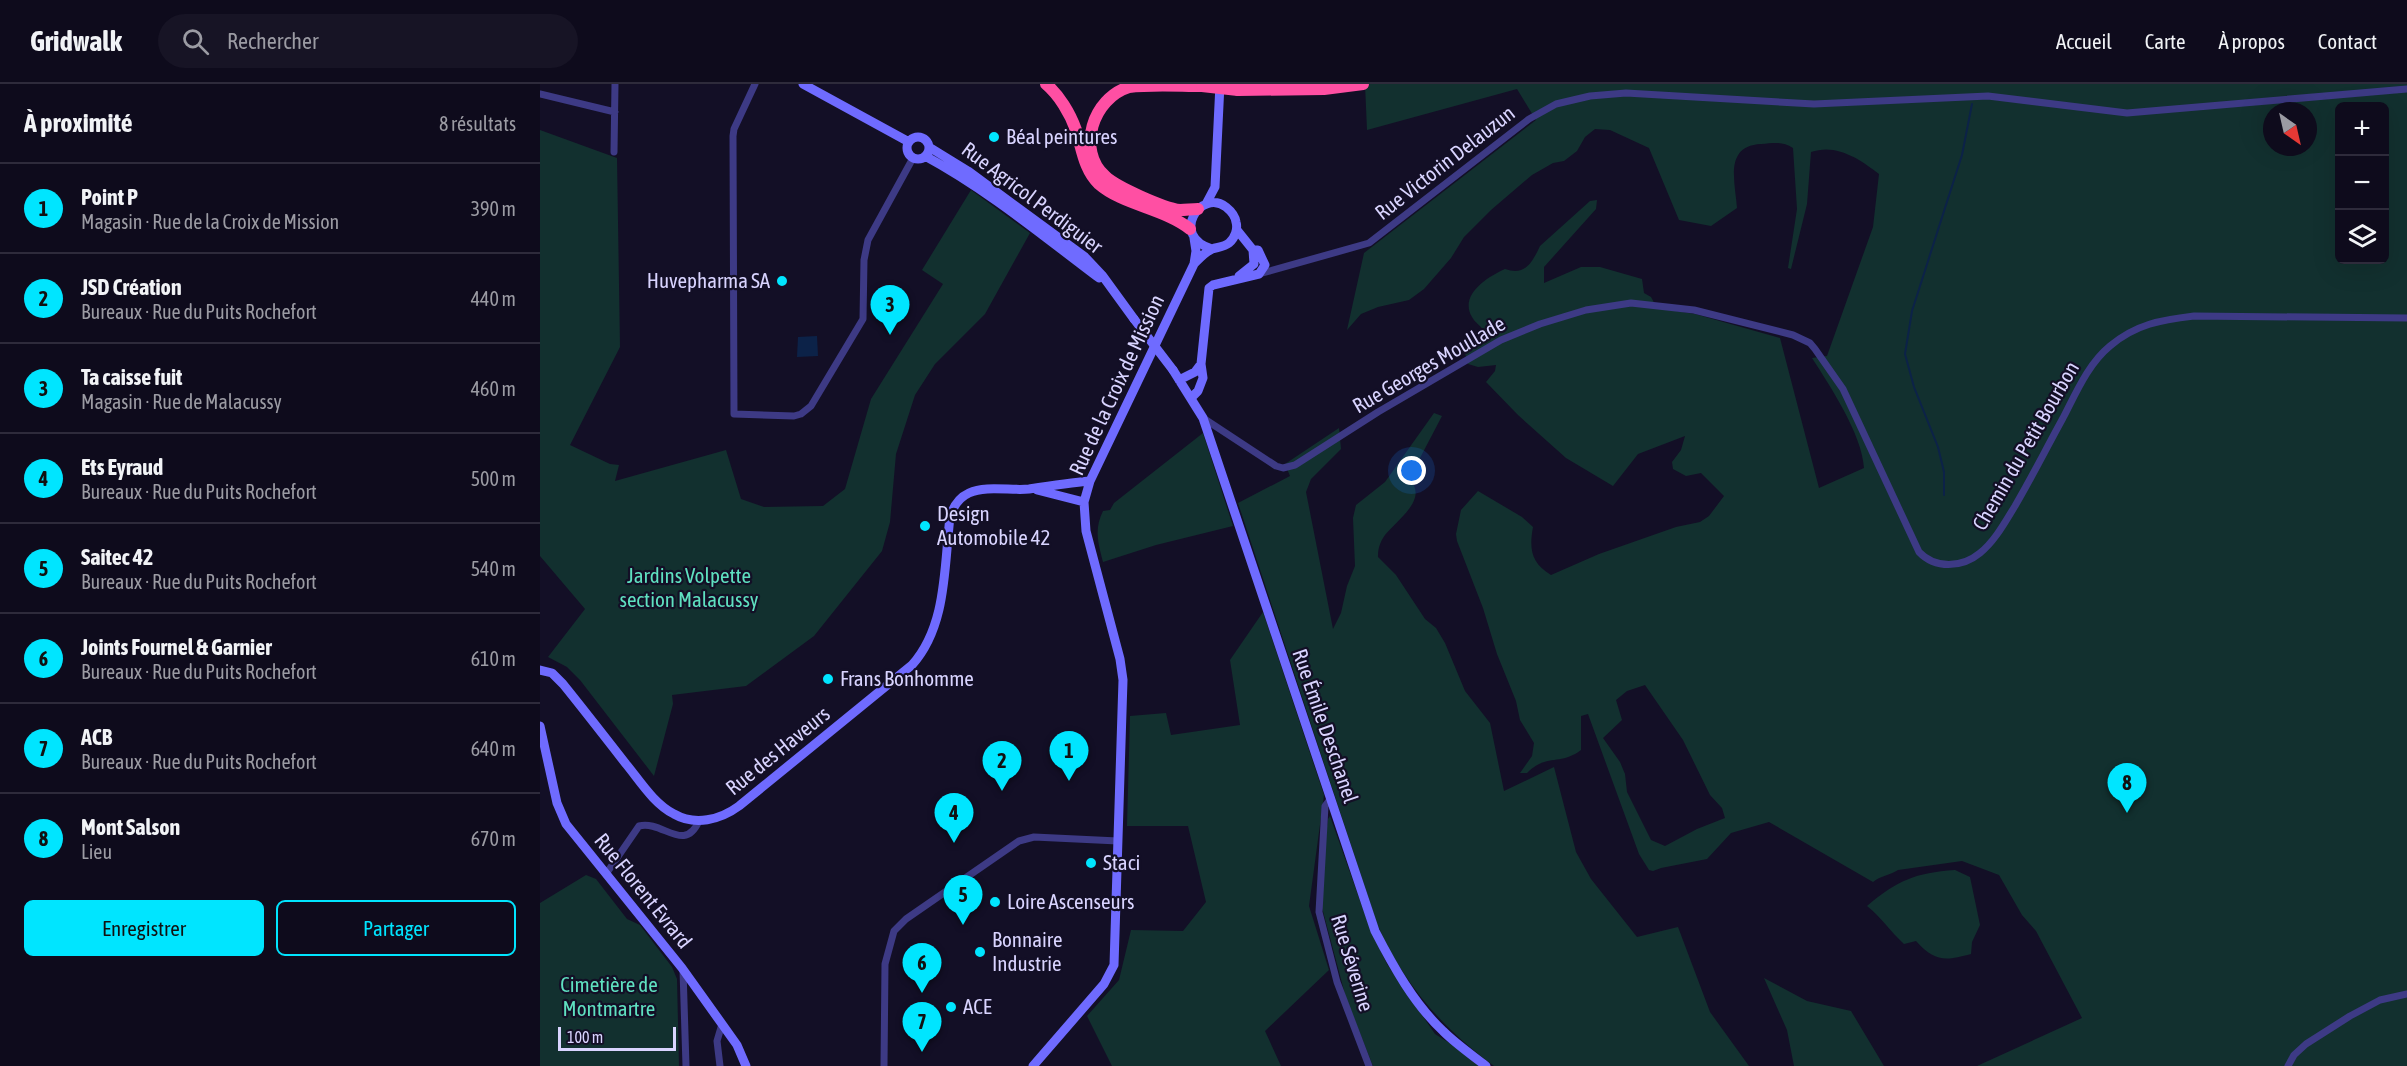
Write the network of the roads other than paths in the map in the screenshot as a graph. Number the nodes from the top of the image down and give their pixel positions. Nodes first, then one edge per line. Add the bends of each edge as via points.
1 (615, 84) edge
2 (755, 84) edge
3 (803, 84) edge
4 (1046, 84) edge
5 (1220, 84) edge
6 (1363, 84) edge
7 (1196, 85) edge
8 (2407, 89) edge
9 (540, 94) edge
10 (615, 112) junction
11 (909, 142) junction
12 (929, 147) junction
13 (614, 152) dead end
14 (925, 156) junction
15 (913, 158) junction
16 (1215, 187) junction
17 (1223, 205) junction
18 (1202, 207) junction
19 (1237, 230) junction
20 (1192, 234) junction
21 (1230, 242) junction
22 (1249, 247) junction
23 (1212, 249) junction
24 (1194, 264) junction
25 (1259, 274) junction
26 (1234, 280) junction
27 (1109, 284) junction
28 (1694, 310) joint
29 (2407, 318) edge
30 (1201, 364) junction
31 (1173, 370) joint
32 (1179, 380) junction
33 (1191, 398) junction
34 (1203, 418) junction
35 (1090, 481) junction
36 (1029, 489) junction
37 (1084, 502) junction
38 (540, 670) edge
39 (540, 726) edge
40 (1331, 798) junction
41 (699, 821) junction
42 (1118, 840) junction
43 (606, 874) junction
44 (682, 968) junction
45 (2407, 994) edge
46 (722, 1024) junction
47 (1037, 1064) edge
48 (686, 1066) edge
49 (720, 1066) edge
50 (746, 1066) edge
51 (884, 1066) edge
52 (1370, 1066) edge
53 (1486, 1066) edge
54 (2289, 1066) edge

1 - 10 street
2 - 15 street via 733,136 734,414 794,416 811,406 863,319 868,240
3 - 11 main road, Rue Agricol Perdiguier
4 - 20 highway via 1067,110 1083,157 1099,184 1173,217
5 - 16 main road
6 - 7 highway, bridge via 1238,90
7 - 18 highway via 1141,85 1121,90 1099,111 1090,137 1097,165 1113,183 1170,208
8 - 25 street, Rue Victorin Delauzun via 2127,113 1988,96 1814,104 1626,93 1590,96 1556,104 1529,119 1369,243
9 - 10 street
10 - 13 street
11 - 12 main road, Rue Agricol Perdiguier via 920,137
11 - 15 main road
12 - 14 main road, Rue Agricol Perdiguier
12 - 27 main road, Rue Agricol Perdiguier via 1085,257
14 - 15 main road, Rue Agricol Perdiguier
14 - 27 main road, Rue Agricol Perdiguier via 1001,204
16 - 17 main road
16 - 18 main road
17 - 18 main road
17 - 19 main road via 1236,219
18 - 20 main road via 1192,217
19 - 21 main road
19 - 22 main road
20 - 23 main road
20 - 24 main road
21 - 22 main road
21 - 23 main road
22 - 25 main road via 1258,250 1265,262
22 - 26 main road via 1254,264
23 - 24 main road
24 - 35 main road, Rue de la Croix de Mission
25 - 26 main road
26 - 30 main road via 1209,288
27 - 31 main road, Rue Agricol Perdiguier, bridge
28 - 29 street, Chemin du Petit Bourbon via 1793,335 1810,343 1843,388 1919,552 1924,558 1947,566 1963,563 1992,541 2082,381 2109,346 2136,328 2194,316
28 - 34 street, Rue Georges Moullade via 1631,303 1586,310 1540,324 1500,340 1295,465 1283,468
30 - 32 main road
30 - 33 main road via 1203,378
31 - 32 main road, Rue Émile Deschanel
32 - 33 main road, Rue Émile Deschanel
33 - 34 main road, Rue Émile Deschanel
34 - 40 main road, Rue Émile Deschanel
35 - 36 main road, Rue des Haveurs
35 - 37 main road, Rue de la Croix de Mission
36 - 37 main road, Rue des Haveurs
36 - 41 main road, Rue des Haveurs via 970,492 954,506 937,621 924,651 912,665 739,806
37 - 42 main road, Rue de la Croix de Mission via 1086,531 1123,680
38 - 41 main road via 552,673 563,684 665,809
39 - 43 main road, Rue Florent Evrard via 561,815
40 - 52 street, Rue Séverine via 1325,806 1319,912 1337,982
40 - 53 main road, Rue Émile Deschanel via 1375,931 1389,958 1441,1030
41 - 43 street via 695,832 685,837 648,824 639,826
42 - 47 main road, Rue de la Croix de Mission via 1114,965 1104,984
42 - 51 street via 1034,837 1019,841 894,930 885,964
43 - 44 main road, Rue Florent Evrard
44 - 46 main road, Rue Florent Evrard
44 - 48 street
45 - 54 street via 2380,1000 2350,1016 2306,1044
46 - 49 street via 717,1041
46 - 50 main road, Rue Florent Evrard via 738,1045

